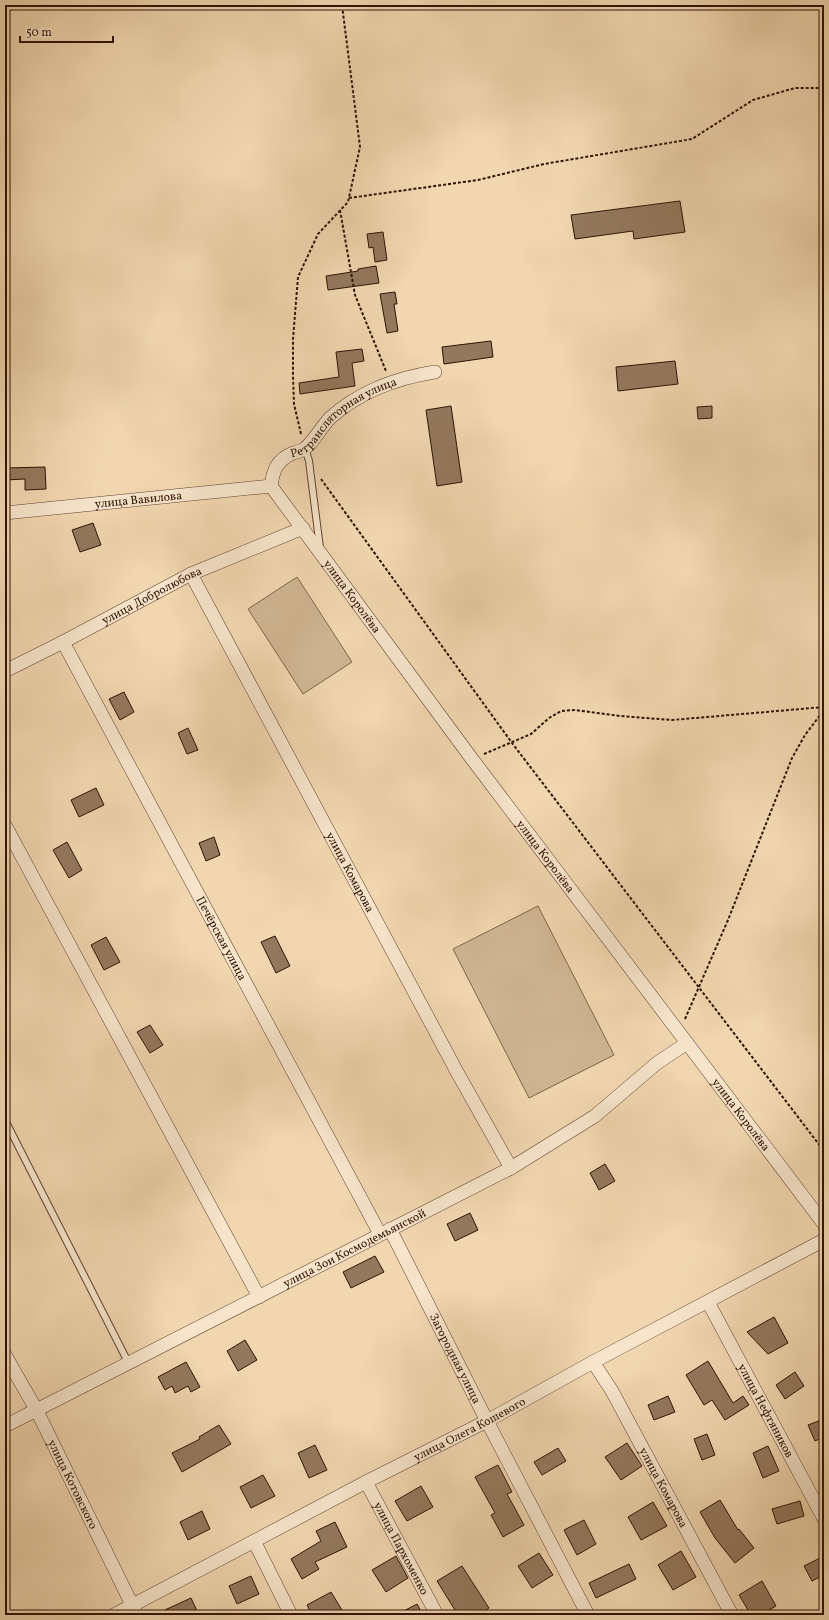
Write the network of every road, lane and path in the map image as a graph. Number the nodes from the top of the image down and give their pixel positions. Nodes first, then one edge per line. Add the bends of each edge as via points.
1 (342, 5) edge
2 (824, 88) edge
3 (349, 198) junction
4 (340, 210) junction
5 (434, 372) dead end
6 (391, 383) junction
7 (305, 448) junction
8 (309, 461) junction
9 (271, 486) junction
10 (5, 513) edge
11 (303, 528) junction
12 (320, 551) junction
13 (191, 574) junction
14 (63, 642) junction
15 (5, 670) edge
16 (824, 707) edge
17 (824, 710) edge
18 (512, 743) junction
19 (472, 759) junction
20 (5, 825) edge
21 (699, 986) junction
22 (683, 1038) junction
23 (5, 1120) edge
24 (824, 1150) edge
25 (511, 1168) junction
26 (824, 1224) edge
27 (385, 1232) junction
28 (824, 1240) edge
29 (259, 1296) junction
30 (708, 1302) junction
31 (5, 1355) edge
32 (593, 1362) junction
33 (129, 1364) junction
34 (37, 1411) junction
35 (487, 1421) junction
36 (5, 1426) edge
37 (366, 1482) junction
38 (824, 1519) edge
39 (254, 1541) junction
40 (135, 1610) edge
41 (114, 1615) edge
42 (291, 1615) edge
43 (438, 1615) edge
44 (588, 1615) edge
45 (732, 1615) edge

1 - 3 path via 360,147
2 - 3 path via 795,88 753,100 692,139 544,164 478,180
3 - 4 path
4 - 6 path via 355,295
4 - 7 path via 318,234 298,277 293,339 294,404
5 - 6 street, Ретрансляторная улица
6 - 7 street, Ретрансляторная улица via 367,392 347,404 329,419
7 - 8 lane
7 - 9 street, Ретрансляторная улица via 278,463
8 - 12 lane
8 - 18 path
9 - 10 street, улица Вавилова
9 - 11 street, улица Королёва
11 - 12 street, улица Королёва
11 - 13 street, улица Добролюбова
12 - 19 street, улица Королёва
13 - 14 street, улица Добролюбова
13 - 25 street, улица Комарова via 457,1072
14 - 15 street, улица Добролюбова
14 - 27 street, Печёрская улица
16 - 18 path via 672,720 575,710 561,711 531,734
17 - 21 path via 792,758
18 - 19 path
18 - 21 path
19 - 22 street, улица Королёва
20 - 29 street
21 - 22 path
21 - 24 path
22 - 25 street, улица Зои Космодемьянской via 657,1064 595,1116
22 - 26 street, улица Королёва
23 - 33 lane
25 - 27 street, улица Зои Космодемьянской
27 - 29 street, улица Зои Космодемьянской
27 - 35 street, Загородная улица
28 - 30 street, улица Олега Кошевого
29 - 33 street, улица Зои Космодемьянской
30 - 32 street, улица Олега Кошевого
30 - 38 street, улица Нефтяников
31 - 34 street, улица Котовского
32 - 35 street, улица Олега Кошевого
32 - 45 street, улица Комарова via 612,1391
33 - 34 street, улица Зои Космодемьянской
34 - 36 street, улица Зои Космодемьянской
34 - 40 street, улица Котовского
35 - 37 street, улица Олега Кошевого
35 - 44 street, Загородная улица
37 - 39 street, улица Олега Кошевого
37 - 43 street, улица Пархоменко
39 - 40 street, улица Олега Кошевого
39 - 42 street
40 - 41 street, улица Олега Кошевого

